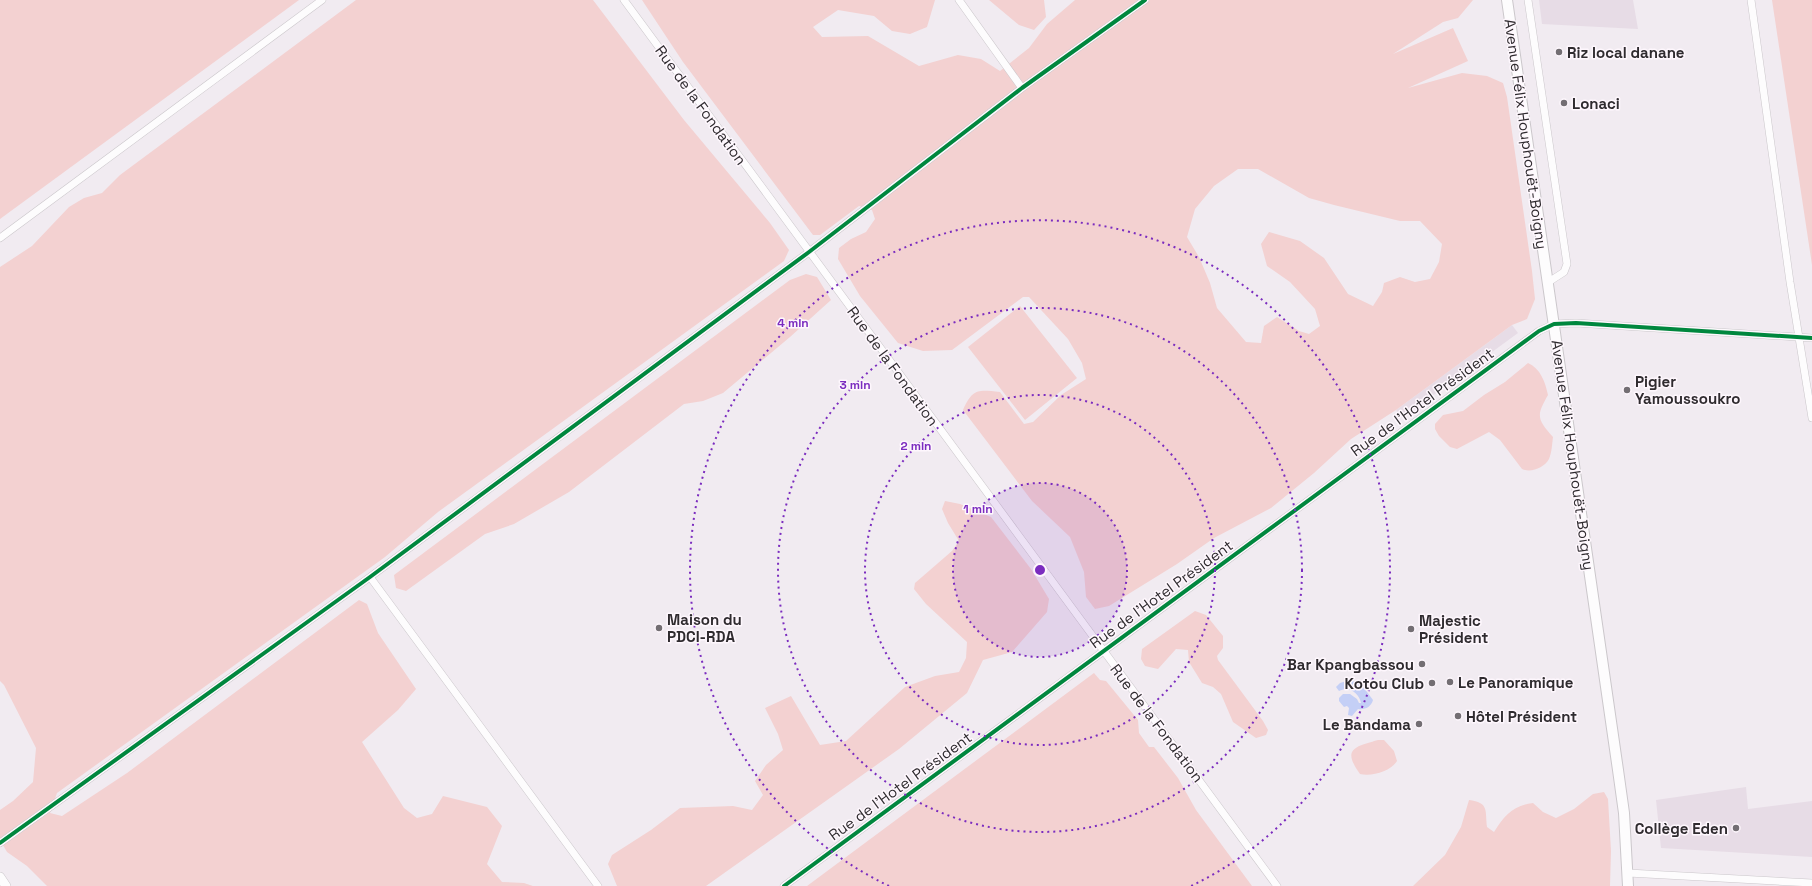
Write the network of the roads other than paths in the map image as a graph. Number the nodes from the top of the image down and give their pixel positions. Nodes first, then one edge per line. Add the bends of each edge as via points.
1 (322, 0) edge
2 (624, 0) edge
3 (959, 0) edge
4 (1145, 0) edge
5 (1507, 0) edge
6 (1528, 0) edge
7 (1751, 0) edge
8 (1022, 88) junction
9 (0, 238) edge
10 (810, 252) junction
11 (1548, 283) junction
12 (1554, 324) junction
13 (1799, 338) junction
14 (1812, 338) edge
15 (1812, 418) edge
16 (370, 577) junction
17 (1103, 652) junction
18 (0, 843) edge
19 (1628, 873) junction
20 (0, 877) edge
21 (1812, 883) edge
22 (6, 886) edge
23 (598, 886) edge
24 (784, 886) edge
25 (1277, 886) edge
26 (1628, 886) edge

1 - 9 street
2 - 10 street, Rue de la Fondation
3 - 8 street
4 - 8 street
5 - 11 highway, Avenue Félix Houphouët-Boigny
6 - 11 street via 1567,264 1564,272
7 - 13 street
8 - 10 street
10 - 16 street
10 - 17 street, Rue de la Fondation
11 - 12 highway, Avenue Félix Houphouët-Boigny
12 - 13 street via 1576,323
12 - 17 street, Rue de l'Hotel Président via 1528,339
12 - 19 highway, Avenue Félix Houphouët-Boigny via 1624,813
13 - 14 street
13 - 15 street
16 - 18 street
16 - 23 street
17 - 24 street, Rue de l'Hotel Président
17 - 25 street, Rue de la Fondation
19 - 21 street
19 - 26 highway, Avenue Félix Houphouët-Boigny
20 - 22 main road

